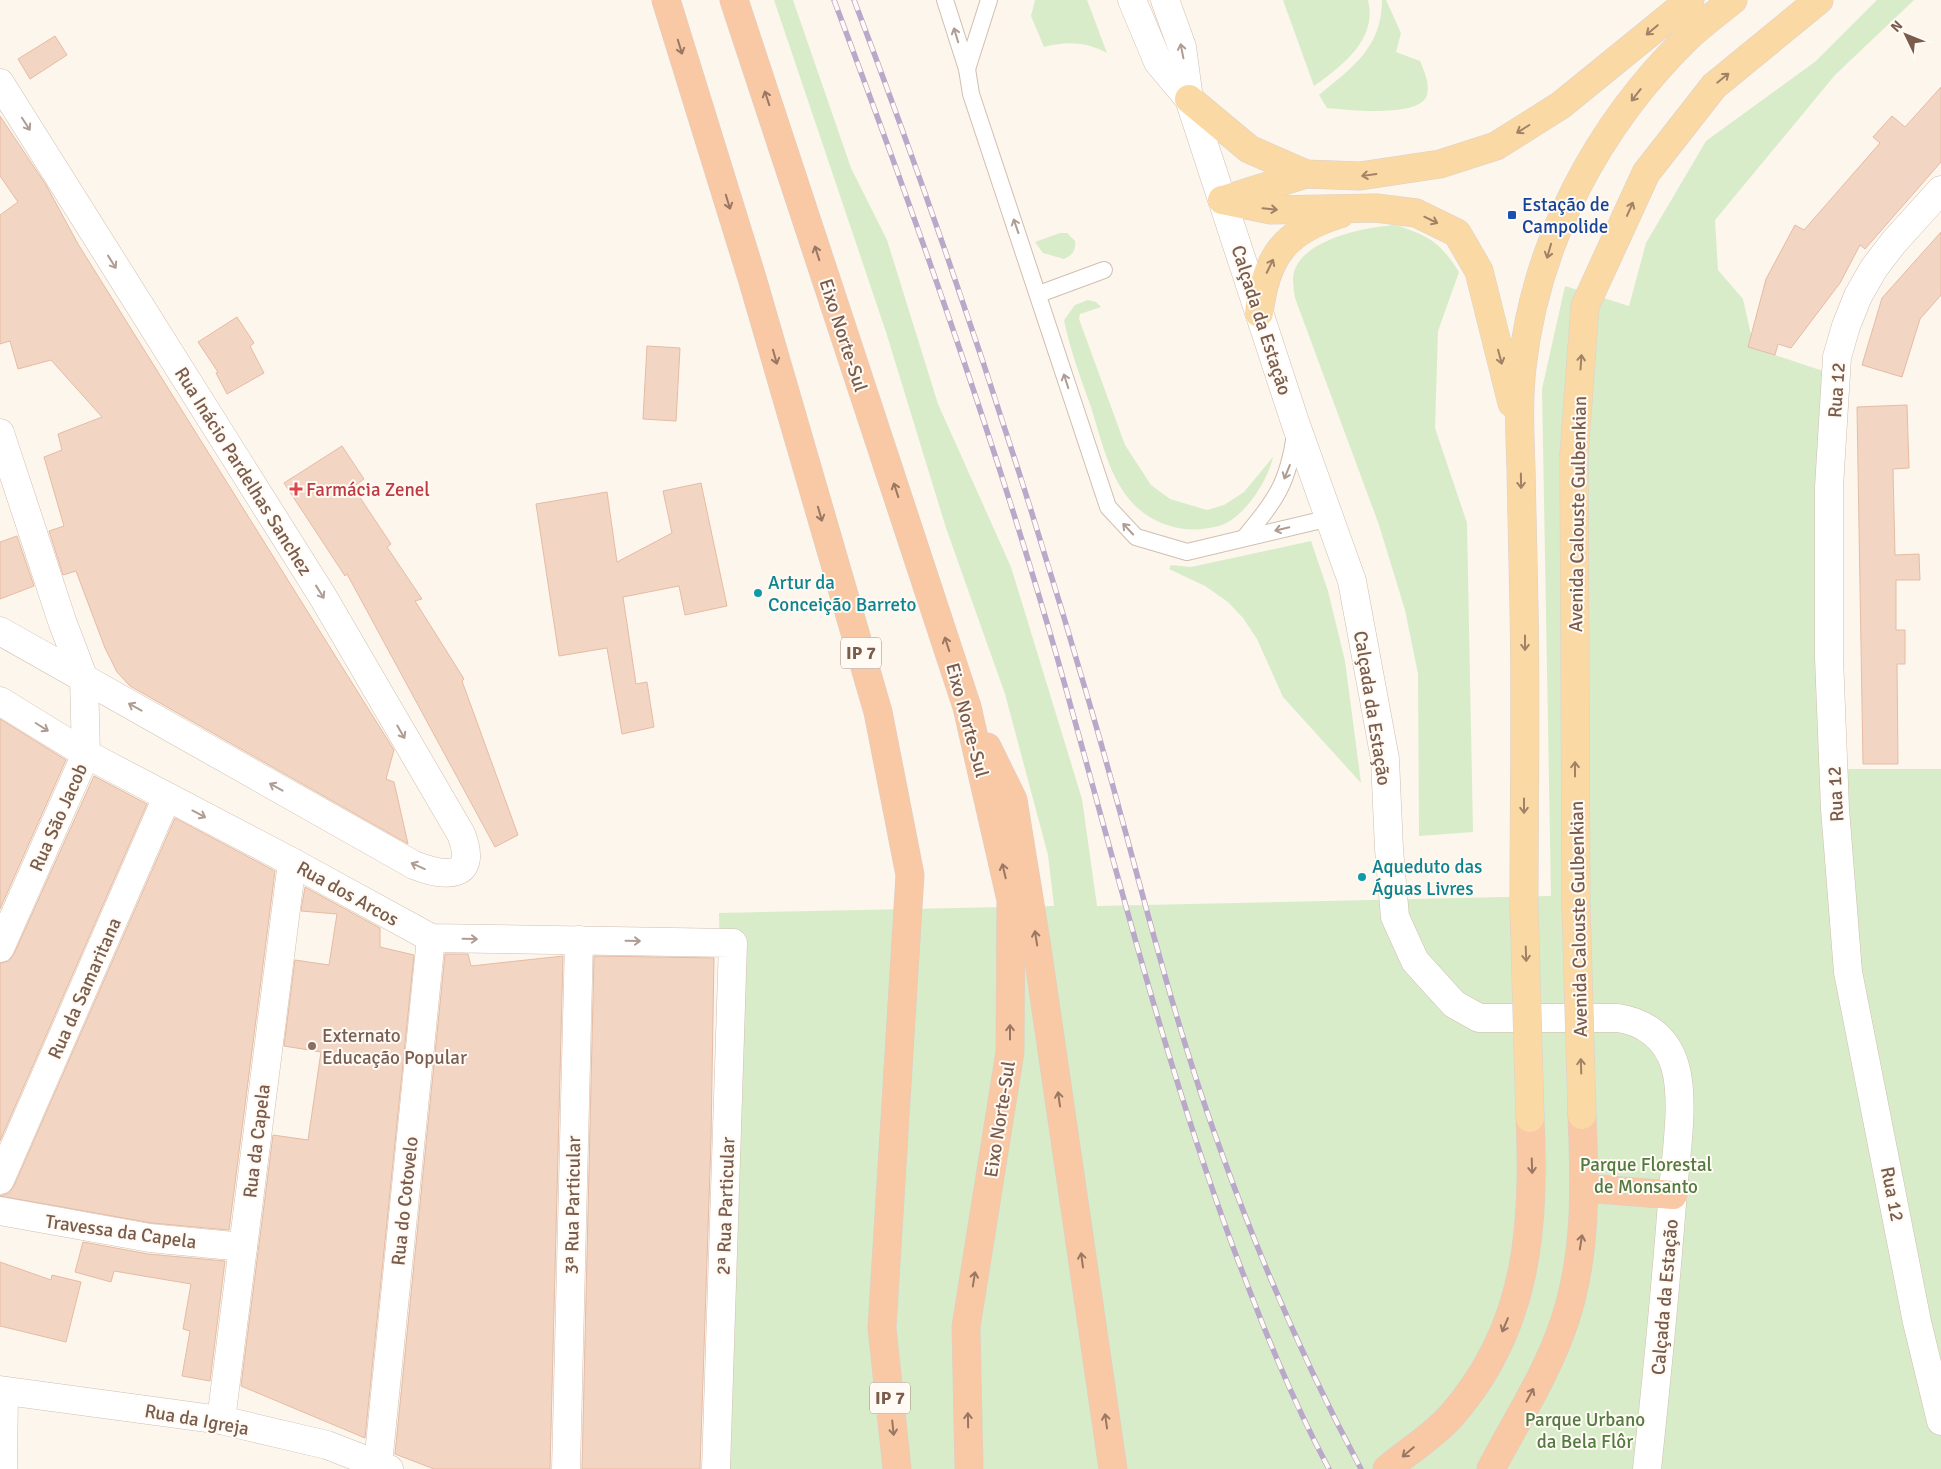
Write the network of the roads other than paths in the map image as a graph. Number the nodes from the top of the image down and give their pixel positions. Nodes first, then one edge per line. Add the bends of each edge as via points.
1 (666, 0) edge
2 (734, 0) edge
3 (945, 0) edge
4 (989, 0) edge
5 (1132, 0) edge
6 (1165, 0) edge
7 (1690, 0) edge
8 (1733, 0) edge
9 (1819, 0) edge
10 (967, 69) junction
11 (0, 83) edge
12 (1189, 99) junction
13 (1306, 174) junction
14 (1941, 190) edge
15 (1222, 200) junction
16 (1359, 208) junction
17 (1104, 270) dead end
18 (1038, 294) junction
19 (1259, 313) junction
20 (1296, 425) junction
21 (0, 432) edge
22 (1520, 432) junction
23 (1330, 518) junction
24 (1245, 537) junction
25 (0, 631) edge
26 (84, 679) junction
27 (1, 700) edge
28 (967, 707) junction
29 (86, 754) junction
30 (167, 797) junction
31 (292, 862) junction
32 (431, 938) junction
33 (579, 940) junction
34 (733, 943) joint
35 (0, 948) edge
36 (1582, 1115) joint
37 (1530, 1118) joint
38 (0, 1180) edge
39 (1584, 1188) junction
40 (1673, 1195) junction
41 (0, 1211) edge
42 (243, 1247) junction
43 (2, 1390) edge
44 (221, 1420) junction
45 (1941, 1421) edge
46 (383, 1467) edge
47 (3, 1469) edge
48 (566, 1469) edge
49 (716, 1469) edge
50 (897, 1469) edge
51 (969, 1469) edge
52 (1113, 1469) edge
53 (1387, 1469) edge
54 (1491, 1469) edge
55 (1647, 1469) edge

1 -> 50 highway, IP 7 via 752,278 878,712 910,875 882,1328
28 -> 2 highway, Eixo Norte-Sul
10 -> 3 lane
4 - 10 lane
5 - 12 street, Calçada da Estação via 1158,62
12 -> 6 street, Calçada da Estação via 1182,47
7 -> 13 main road via 1561,105 1496,146 1440,164 1360,176
8 -> 22 main road via 1689,36 1652,75 1617,120 1582,175 1554,234 1531,311 1522,368
36 -> 9 main road, Avenida Calouste Gulbenkian, bridge via 1576,905 1574,455 1586,306 1646,173 1714,86
18 -> 10 lane via 971,94
11 -> 26 street, Rua Inácio Pardelhas Sanchez via 324,597 461,834 467,848 464,867 446,874 414,865
12 - 13 main road via 1249,149
12 - 15 street, Calçada da Estação
13 - 15 main road
14 - 45 street, Rua 12 via 1874,268 1849,319 1837,357 1829,487 1829,657 1835,809 1848,972 1917,1322
15 -> 16 main road via 1271,210
15 - 19 street, Calçada da Estação
19 -> 16 main road via 1270,264 1286,244 1318,221
16 -> 22 main road via 1416,213 1457,232 1479,271
17 - 18 lane
24 -> 18 lane via 1187,552 1136,537 1108,507
19 - 20 street, Calçada da Estação
20 - 23 street, Calçada da Estação
20 -> 24 lane via 1291,463 1276,500
21 - 26 street, Rua São Jacob
22 -> 37 main road, bridge via 1525,639 1524,906
23 -> 24 lane
23 - 40 street, Calçada da Estação via 1352,581 1385,759 1395,917 1415,961 1454,1004 1479,1018 1618,1018 1633,1020 1661,1039 1675,1065 1678,1081
25 - 26 street
26 - 29 street, Rua São Jacob
27 -> 29 street, Rua dos Arcos
51 -> 28 highway, Eixo Norte-Sul via 966,1328 1010,1052 1011,900
52 -> 28 highway via 1013,800
29 - 30 street, Rua dos Arcos
29 - 35 street, Rua São Jacob
30 -> 31 street, Rua dos Arcos
30 - 38 street, Rua da Samaritana
31 - 32 street, Rua dos Arcos
31 - 42 street, Rua da Capela
32 -> 33 street, Rua dos Arcos
32 - 46 street, Rua do Cotovelo
33 -> 34 street, Rua dos Arcos
33 - 48 street, 3ª Rua Particular
34 - 49 street, 2ª Rua Particular
36 - 39 highway
37 -> 53 highway via 1533,1173 1529,1242 1517,1298 1490,1362 1451,1416
39 - 40 highway
54 -> 39 highway via 1565,1322 1582,1231
40 - 55 street, Calçada da Estação
41 - 42 street, Travessa da Capela via 150,1238
42 - 44 street, Rua da Capela
43 - 44 street, Rua da Igreja
43 - 47 street
44 - 46 street, Rua da Igreja via 327,1446

